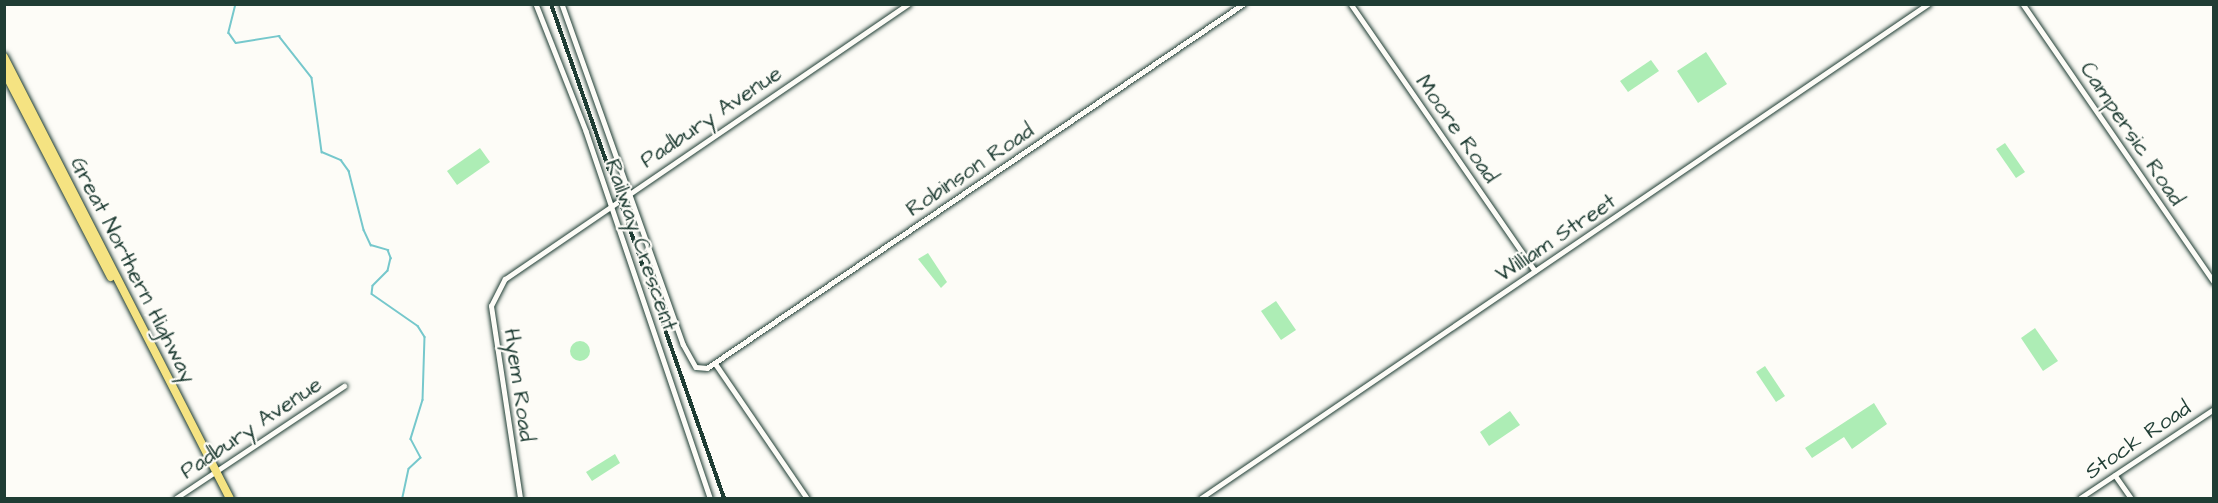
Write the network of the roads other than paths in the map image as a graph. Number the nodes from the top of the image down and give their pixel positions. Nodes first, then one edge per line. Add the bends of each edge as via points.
1 (536, 4) edge
2 (562, 4) edge
3 (908, 4) edge
4 (1243, 4) edge
5 (1351, 4) edge
6 (1928, 4) edge
7 (2023, 4) edge
8 (4, 57) edge
9 (4, 71) edge
10 (629, 192) junction
11 (609, 205) junction
12 (1535, 272) junction
13 (505, 279) joint
14 (2214, 282) edge
15 (715, 363) junction
16 (344, 386) dead end
17 (2214, 409) edge
18 (214, 473) junction
19 (2115, 475) junction
20 (176, 498) edge
21 (225, 498) edge
22 (230, 498) edge
23 (520, 498) edge
24 (710, 498) edge
25 (807, 498) edge
26 (1201, 498) edge
27 (2080, 498) edge
28 (2131, 498) edge

1 - 11 street, Railway Crescent via 564,71
2 - 10 street
3 - 10 street, Padbury Avenue
4 - 15 street, Robinson Road
5 - 12 street, Moore Road
6 - 12 street, William Street
7 - 14 street, Campersic Road
8 - 18 highway, Great Northern Highway
9 - 18 highway, Great Northern Highway
10 - 11 street, Padbury Avenue
10 - 15 street via 690,360 696,367
11 - 13 street, Padbury Avenue
11 - 24 street, Railway Crescent
12 - 26 street, William Street
13 - 23 street, Hyem Road via 491,306
15 - 25 street
16 - 18 street, Padbury Avenue
17 - 19 street, Stock Road
18 - 20 street, Padbury Avenue
18 - 21 highway, Great Northern Highway
18 - 22 highway, Great Northern Highway
19 - 27 street, Stock Road
19 - 28 street

